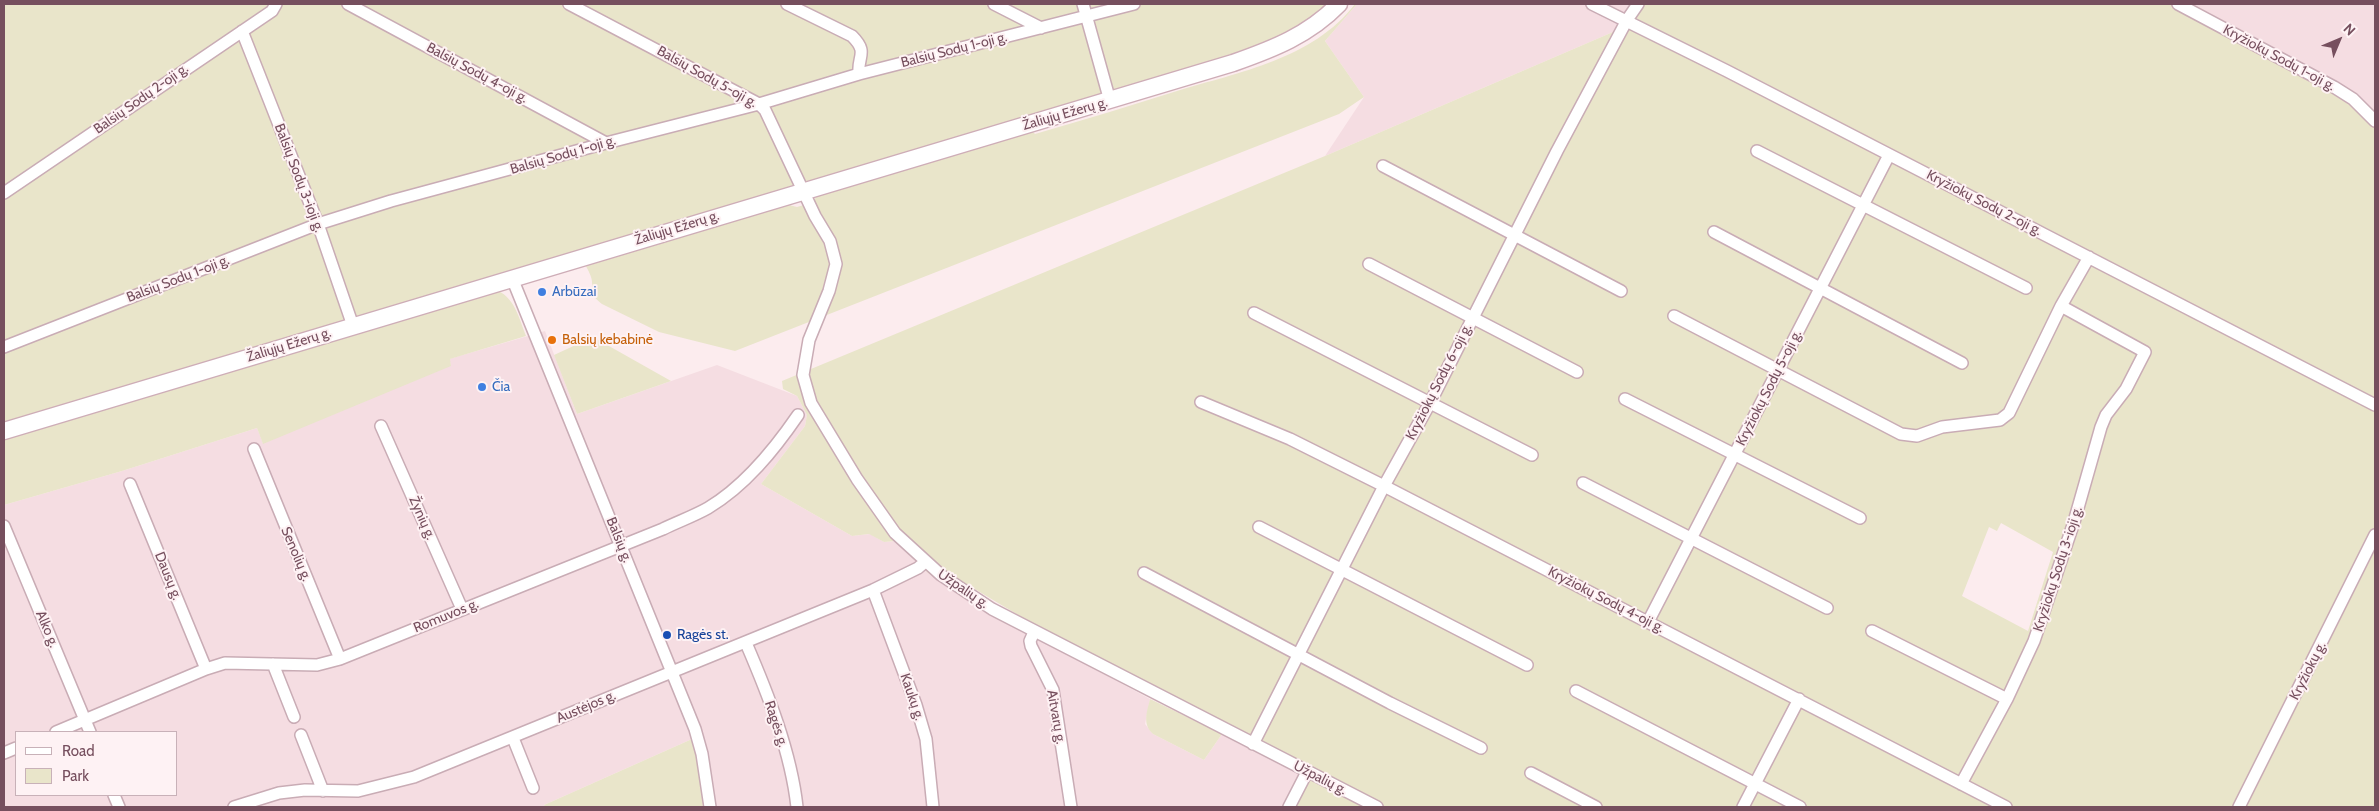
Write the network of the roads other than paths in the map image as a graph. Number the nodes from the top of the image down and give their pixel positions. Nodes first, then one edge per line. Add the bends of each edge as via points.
1 (276, 4) edge
2 (348, 4) edge
3 (569, 4) edge
4 (787, 4) edge
5 (994, 4) edge
6 (1083, 4) edge
7 (1134, 4) edge
8 (1339, 4) edge
9 (1592, 4) edge
10 (1638, 4) edge
11 (2178, 4) edge
12 (1088, 16) junction
13 (1627, 20) junction
14 (1042, 28) junction
15 (242, 31) junction
16 (859, 74) junction
17 (1110, 101) junction
18 (759, 104) junction
19 (2375, 121) edge
20 (606, 143) junction
21 (1757, 151) dead end
22 (1890, 155) junction
23 (1383, 166) dead end
24 (804, 190) junction
25 (4, 192) edge
26 (1862, 206) junction
27 (318, 224) junction
28 (1714, 232) dead end
29 (1515, 235) junction
30 (2089, 258) junction
31 (1369, 264) dead end
32 (512, 278) junction
33 (1820, 288) junction
34 (2026, 288) dead end
35 (1621, 291) dead end
36 (2062, 306) junction
37 (1254, 313) dead end
38 (1674, 316) dead end
39 (1471, 318) junction
40 (353, 326) junction
41 (4, 347) edge
42 (1962, 363) dead end
43 (1778, 370) junction
44 (1577, 372) dead end
45 (1625, 399) dead end
46 (1201, 402) dead end
47 (1430, 403) junction
48 (2375, 405) edge
49 (798, 415) dead end
50 (382, 426) dead end
51 (4, 431) edge
52 (254, 450) dead end
53 (1734, 454) junction
54 (1532, 455) dead end
55 (1583, 483) dead end
56 (130, 484) dead end
57 (1384, 486) junction
58 (1860, 518) dead end
59 (4, 526) edge
60 (1259, 527) dead end
61 (2375, 535) edge
62 (1691, 539) junction
63 (621, 545) junction
64 (925, 562) junction
65 (1342, 571) junction
66 (1144, 573) dead end
67 (873, 590) junction
68 (1827, 608) dead end
69 (462, 610) junction
70 (1648, 622) junction
71 (1872, 631) dead end
72 (1034, 632) junction
73 (746, 643) junction
74 (1299, 654) junction
75 (340, 658) junction
76 (273, 664) junction
77 (1527, 665) dead end
78 (206, 669) junction
79 (672, 671) junction
80 (1576, 691) dead end
81 (1799, 699) junction
82 (2007, 699) junction
83 (294, 717) dead end
84 (85, 720) junction
85 (58, 731) edge
86 (90, 731) edge
87 (301, 735) dead end
88 (513, 738) junction
89 (1253, 744) junction
90 (1481, 748) dead end
91 (1307, 772) junction
92 (1531, 773) dead end
93 (1755, 784) junction
94 (1961, 784) junction
95 (534, 788) dead end
96 (323, 790) junction
97 (234, 807) edge
98 (710, 807) edge
99 (798, 807) edge
100 (933, 807) edge
101 (1071, 807) edge
102 (1289, 807) edge
103 (1377, 807) edge
104 (1596, 807) edge
105 (1743, 807) edge
106 (1800, 807) edge
107 (2006, 807) edge
108 (2239, 807) edge

1 - 15 street, Balsių Sodų 2-oji g. via 272,11
2 - 20 street, Balsių Sodų 4-oji g.
3 - 18 street, Balsių Sodų 5-oji g.
4 - 16 street via 852,36 863,53
5 - 14 street
6 - 12 street
7 - 12 street, Balsių Sodų 1-oji g.
8 - 17 main road, Žaliųjų Ežerų g. via 1314,27 1272,49
9 - 13 street, Kryžiokų Sodų 2-oji g.
10 - 13 street
11 - 19 street, Kryžiokų Sodų 1-oji g. via 2334,87 2353,99
12 - 14 street, Balsių Sodų 1-oji g.
12 - 17 street
13 - 22 street, Kryžiokų Sodų 2-oji g.
13 - 29 street, Kryžiokų Sodų 6-oji g.
14 - 16 street, Balsių Sodų 1-oji g.
15 - 25 street, Balsių Sodų 2-oji g.
15 - 27 street, Balsių Sodų 3-ioji g.
16 - 18 street, Balsių Sodų 1-oji g.
17 - 24 main road, Žaliųjų Ežerų g.
18 - 20 street, Balsių Sodų 1-oji g.
18 - 24 street, Balsių Sodų 5-oji g. via 770,119
20 - 27 street, Balsių Sodų 1-oji g.
21 - 26 street
22 - 26 street, Kryžiokų Sodų 5-oji g.
22 - 30 street, Kryžiokų Sodų 2-oji g.
23 - 29 street
24 - 32 main road, Žaliųjų Ežerų g.
24 - 64 street, Užpalių g. via 830,241 836,264 810,340 803,375 811,403 894,533
26 - 33 street, Kryžiokų Sodų 5-oji g.
26 - 34 street
27 - 40 street, Balsių Sodų 3-ioji g.
27 - 41 street, Balsių Sodų 1-oji g.
28 - 33 street
29 - 35 street
29 - 39 street, Kryžiokų Sodų 6-oji g.
30 - 36 street
30 - 48 street, Kryžiokų Sodų 2-oji g.
31 - 39 street
32 - 40 main road, Žaliųjų Ežerų g.
32 - 63 street, Balsių g.
33 - 42 street
33 - 43 street, Kryžiokų Sodų 5-oji g.
36 - 43 street via 2009,413 2000,420 1942,427 1908,436
36 - 82 street, Kryžiokų Sodų 3-ioji g. via 2145,352 2126,389 2106,415 2045,611
37 - 47 street
38 - 43 street
39 - 44 street
39 - 47 street, Kryžiokų Sodų 6-oji g.
40 - 51 main road, Žaliųjų Ežerų g.
43 - 53 street, Kryžiokų Sodų 5-oji g.
45 - 53 street
46 - 57 street, Kryžiokų Sodų 4-oji g. via 1290,438
47 - 54 street
47 - 57 street, Kryžiokų Sodų 6-oji g.
49 - 63 street, Romuvos g. via 752,471 720,500
50 - 69 street, Žynių g.
52 - 75 street, Senolių g.
53 - 58 street
53 - 62 street, Kryžiokų Sodų 5-oji g.
55 - 62 street
56 - 78 street, Dausų g.
57 - 65 street, Kryžiokų Sodų 6-oji g.
57 - 70 street, Kryžiokų Sodų 4-oji g.
59 - 84 street, Alko g.
60 - 65 street
61 - 108 street, Kryžiokų g.
62 - 68 street
62 - 70 street, Kryžiokų Sodų 5-oji g.
63 - 69 street, Romuvos g.
63 - 79 street, Balsių g.
64 - 67 street, Austėjos g.
64 - 72 street, Užpalių g. via 973,598
65 - 74 street, Kryžiokų Sodų 6-oji g.
65 - 77 street
66 - 74 street
67 - 73 street, Austėjos g.
67 - 100 street, Kaukų g. via 926,739
69 - 75 street, Romuvos g.
70 - 81 street, Kryžiokų Sodų 4-oji g.
71 - 82 street
72 - 89 street, Užpalių g.
72 - 101 street, Aitvarų g. via 1031,646 1053,690
73 - 79 street, Austėjos g.
73 - 99 street, Ragės g. via 774,715
74 - 89 street, Kryžiokų Sodų 6-oji g.
74 - 90 street
75 - 76 street, Romuvos g. via 317,666
76 - 78 street, Romuvos g. via 225,663
76 - 83 street
78 - 84 street, Romuvos g.
79 - 88 street, Austėjos g.
79 - 98 street, Balsių g. via 702,754
80 - 93 street
81 - 93 street
81 - 94 street, Kryžiokų Sodų 4-oji g.
82 - 94 street, Kryžiokų Sodų 3-ioji g.
84 - 85 street, Romuvos g.
84 - 86 street, Alko g.
87 - 96 street
88 - 95 street
88 - 96 street, Austėjos g. via 384,786 358,791
89 - 91 street, Užpalių g.
91 - 102 street
91 - 103 street, Užpalių g.
92 - 104 street
93 - 105 street
93 - 106 street
94 - 107 street, Kryžiokų Sodų 4-oji g.
96 - 97 street, Austėjos g. via 279,793

